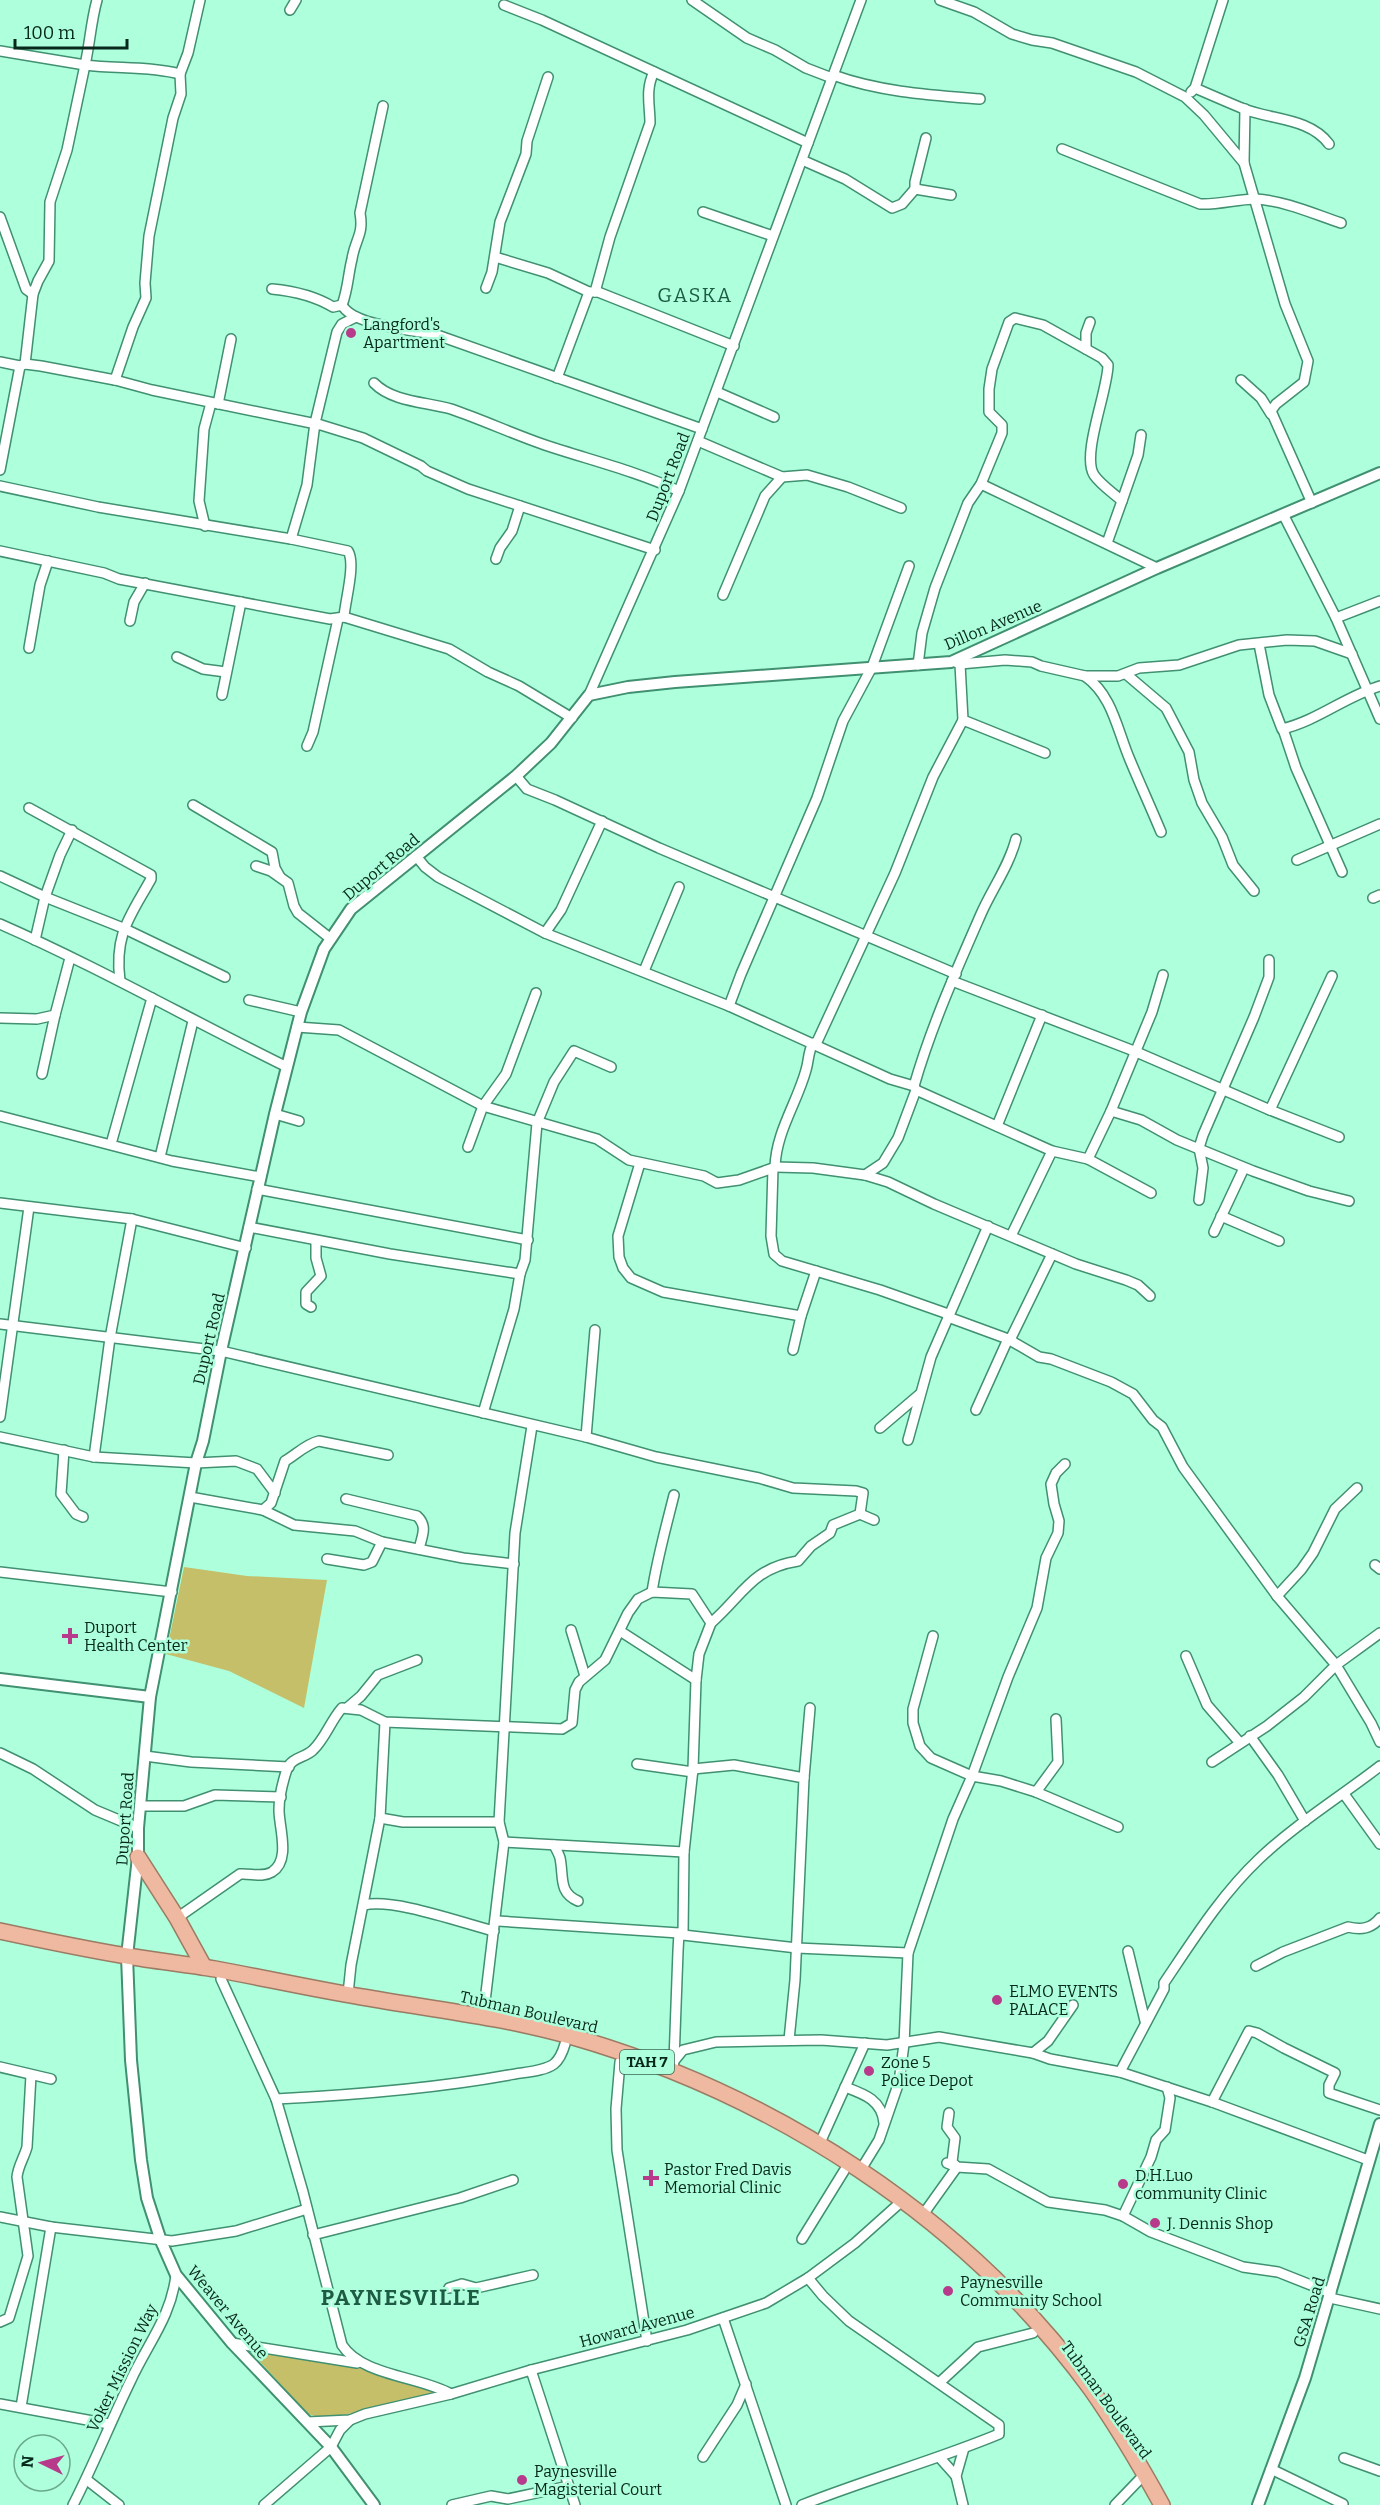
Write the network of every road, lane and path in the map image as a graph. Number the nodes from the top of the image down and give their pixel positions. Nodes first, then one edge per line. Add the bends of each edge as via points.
1 (97, 0) edge
2 (200, 0) edge
3 (296, 0) edge
4 (692, 0) edge
5 (940, 0) edge
6 (1223, 0) edge
7 (858, 1) edge
8 (504, 5) dead end
9 (290, 10) dead end
10 (0, 51) edge
11 (85, 65) junction
12 (654, 72) junction
13 (180, 74) junction
14 (832, 76) junction
15 (548, 77) dead end
16 (1196, 88) junction
17 (1185, 98) junction
18 (980, 99) dead end
19 (383, 106) dead end
20 (1245, 109) junction
21 (926, 138) dead end
22 (808, 143) junction
23 (1329, 144) dead end
24 (1062, 149) dead end
25 (802, 160) junction
26 (1244, 163) junction
27 (915, 189) junction
28 (951, 195) dead end
29 (1254, 199) junction
30 (703, 212) dead end
31 (0, 217) edge
32 (1341, 223) dead end
33 (773, 237) junction
34 (495, 257) junction
35 (486, 288) dead end
36 (272, 289) dead end
37 (592, 292) junction
38 (33, 294) junction
39 (342, 305) junction
40 (356, 317) junction
41 (1090, 322) dead end
42 (231, 339) dead end
43 (734, 346) junction
44 (1086, 349) junction
45 (0, 362) edge
46 (23, 365) junction
47 (557, 378) junction
48 (115, 380) junction
49 (1241, 380) dead end
50 (374, 383) dead end
51 (717, 392) junction
52 (214, 403) junction
53 (774, 417) dead end
54 (1272, 417) junction
55 (315, 423) junction
56 (702, 429) junction
57 (1141, 435) dead end
58 (698, 441) junction
59 (0, 470) edge
60 (1380, 473) edge
61 (782, 477) junction
62 (981, 484) junction
63 (0, 486) edge
64 (679, 491) junction
65 (1122, 501) junction
66 (1312, 503) junction
67 (520, 506) junction
68 (901, 508) dead end
69 (1284, 516) junction
70 (206, 526) junction
71 (291, 539) junction
72 (1107, 543) junction
73 (655, 550) junction
74 (0, 551) edge
75 (496, 559) dead end
76 (48, 561) junction
77 (909, 566) dead end
78 (1157, 568) junction
79 (145, 583) junction
80 (723, 595) dead end
81 (1380, 601) edge
82 (241, 602) junction
83 (341, 618) junction
84 (1336, 618) junction
85 (130, 621) dead end
86 (1259, 644) junction
87 (29, 648) dead end
88 (1352, 654) junction
89 (177, 657) dead end
90 (956, 663) junction
91 (918, 665) junction
92 (872, 667) junction
93 (226, 672) junction
94 (1126, 674) junction
95 (1085, 675) junction
96 (1380, 686) edge
97 (1368, 690) junction
98 (222, 695) dead end
99 (590, 695) junction
100 (572, 718) junction
101 (1380, 719) edge
102 (963, 720) junction
103 (1283, 729) junction
104 (307, 747) dead end
105 (1045, 753) dead end
106 (516, 776) junction
107 (193, 806) dead end
108 (29, 808) dead end
109 (602, 821) junction
110 (1380, 824) edge
111 (72, 830) junction
112 (1161, 832) dead end
113 (1016, 839) dead end
114 (1330, 846) junction
115 (416, 856) junction
116 (1297, 860) dead end
117 (256, 866) dead end
118 (1342, 872) dead end
119 (0, 876) edge
120 (280, 877) junction
121 (679, 887) dead end
122 (1254, 891) dead end
123 (45, 897) junction
124 (775, 898) junction
125 (0, 924) edge
126 (123, 928) junction
127 (545, 933) junction
128 (865, 937) junction
129 (331, 939) junction
130 (34, 940) junction
131 (70, 958) junction
132 (1269, 960) dead end
133 (644, 971) junction
134 (1163, 975) dead end
135 (1332, 976) dead end
136 (225, 977) dead end
137 (954, 977) junction
138 (120, 981) junction
139 (536, 993) dead end
140 (152, 998) junction
141 (249, 1000) dead end
142 (729, 1006) junction
143 (301, 1012) junction
144 (55, 1015) junction
145 (1042, 1015) junction
146 (0, 1018) edge
147 (193, 1021) junction
148 (297, 1027) junction
149 (815, 1044) junction
150 (1134, 1051) junction
151 (287, 1067) junction
152 (611, 1067) dead end
153 (42, 1074) dead end
154 (915, 1088) junction
155 (1222, 1088) junction
156 (483, 1106) junction
157 (1270, 1110) junction
158 (1111, 1111) junction
159 (275, 1114) junction
160 (0, 1116) edge
161 (299, 1121) dead end
162 (537, 1123) junction
163 (997, 1126) junction
164 (1339, 1137) dead end
165 (111, 1144) junction
166 (468, 1148) dead end
167 (1199, 1148) junction
168 (1052, 1151) junction
169 (160, 1157) junction
170 (1089, 1159) junction
171 (640, 1163) junction
172 (774, 1168) junction
173 (1244, 1168) junction
174 (865, 1175) junction
175 (260, 1177) junction
176 (257, 1189) junction
177 (1151, 1193) dead end
178 (1199, 1200) dead end
179 (1349, 1201) dead end
180 (0, 1203) edge
181 (29, 1207) junction
182 (1221, 1216) junction
183 (132, 1219) junction
184 (988, 1226) junction
185 (249, 1227) junction
186 (1214, 1232) dead end
187 (1011, 1236) junction
188 (528, 1240) junction
189 (316, 1241) junction
190 (1279, 1241) dead end
191 (246, 1248) junction
192 (1052, 1254) junction
193 (816, 1271) junction
194 (520, 1274) junction
195 (1150, 1296) dead end
196 (311, 1307) dead end
197 (948, 1315) junction
198 (801, 1316) junction
199 (0, 1324) edge
200 (12, 1326) junction
201 (595, 1330) dead end
202 (110, 1338) junction
203 (1009, 1340) junction
204 (793, 1350) dead end
205 (221, 1352) junction
206 (921, 1393) junction
207 (976, 1410) dead end
208 (483, 1413) junction
209 (0, 1417) edge
210 (532, 1426) junction
211 (880, 1428) dead end
212 (0, 1437) edge
213 (586, 1437) junction
214 (908, 1440) dead end
215 (64, 1450) junction
216 (388, 1455) dead end
217 (94, 1456) junction
218 (196, 1463) junction
219 (1065, 1464) dead end
220 (1357, 1488) dead end
221 (274, 1493) junction
222 (674, 1495) dead end
223 (190, 1497) junction
224 (346, 1499) dead end
225 (263, 1510) junction
226 (860, 1514) junction
227 (84, 1517) dead end
228 (874, 1520) dead end
229 (382, 1542) junction
230 (419, 1549) junction
231 (327, 1559) dead end
232 (514, 1564) junction
233 (0, 1572) edge
234 (172, 1592) junction
235 (652, 1592) junction
236 (1277, 1596) junction
237 (711, 1623) junction
238 (571, 1630) dead end
239 (620, 1631) junction
240 (1380, 1633) edge
241 (933, 1636) dead end
242 (1186, 1656) dead end
243 (417, 1660) dead end
244 (1336, 1665) junction
245 (585, 1676) junction
246 (0, 1679) edge
247 (696, 1680) junction
248 (150, 1697) junction
249 (347, 1708) junction
250 (810, 1708) dead end
251 (1056, 1719) dead end
252 (385, 1722) junction
253 (504, 1728) junction
254 (1250, 1736) junction
255 (1380, 1742) edge
256 (1240, 1743) junction
257 (0, 1753) edge
258 (145, 1756) junction
259 (1212, 1762) dead end
260 (637, 1764) dead end
261 (1380, 1766) edge
262 (289, 1767) junction
263 (693, 1771) junction
264 (972, 1776) junction
265 (804, 1778) junction
266 (1036, 1792) junction
267 (1344, 1794) junction
268 (281, 1797) junction
269 (140, 1806) junction
270 (380, 1818) junction
271 (1305, 1821) junction
272 (499, 1822) junction
273 (1119, 1827) dead end
274 (138, 1828) junction
275 (504, 1842) junction
276 (1380, 1844) edge
277 (554, 1845) junction
278 (684, 1852) junction
279 (138, 1857) junction
280 (578, 1902) dead end
281 (364, 1905) junction
282 (177, 1918) junction
283 (1380, 1918) edge
284 (498, 1921) dead end
285 (0, 1931) edge
286 (494, 1931) junction
287 (681, 1934) junction
288 (0, 1940) edge
289 (797, 1948) junction
290 (1128, 1951) dead end
291 (908, 1953) junction
292 (127, 1961) junction
293 (1256, 1966) dead end
294 (204, 1967) junction
295 (221, 1979) junction
296 (348, 1995) junction
297 (1073, 2005) dead end
298 (483, 2018) junction
299 (1145, 2021) junction
300 (789, 2040) junction
301 (865, 2043) junction
302 (565, 2044) junction
303 (904, 2044) junction
304 (1033, 2053) junction
305 (620, 2062) junction
306 (673, 2066) junction
307 (0, 2067) edge
308 (1120, 2072) junction
309 (31, 2075) junction
310 (51, 2079) dead end
311 (845, 2087) junction
312 (1167, 2087) junction
313 (276, 2099) junction
314 (1212, 2102) junction
315 (1380, 2110) edge
316 (949, 2113) dead end
317 (884, 2126) junction
318 (1379, 2130) edge
319 (819, 2145) junction
320 (1368, 2160) junction
321 (947, 2163) dead end
322 (957, 2167) junction
323 (844, 2171) junction
324 (860, 2171) junction
325 (513, 2180) dead end
326 (899, 2204) junction
327 (307, 2209) junction
328 (922, 2216) junction
329 (1123, 2216) junction
330 (0, 2217) edge
331 (22, 2220) junction
332 (51, 2227) junction
333 (313, 2235) junction
334 (802, 2239) dead end
335 (160, 2241) junction
336 (176, 2275) junction
337 (533, 2275) dead end
338 (808, 2278) junction
339 (448, 2288) dead end
340 (1330, 2296) junction
341 (1380, 2309) edge
342 (723, 2318) junction
343 (0, 2322) edge
344 (1033, 2332) junction
345 (647, 2341) junction
346 (232, 2343) junction
347 (362, 2364) junction
348 (531, 2370) junction
349 (939, 2383) junction
350 (746, 2384) junction
351 (451, 2394) junction
352 (0, 2404) edge
353 (21, 2407) junction
354 (350, 2420) junction
355 (307, 2422) junction
356 (109, 2424) junction
357 (331, 2447) junction
358 (964, 2448) junction
359 (704, 2457) dead end
360 (940, 2458) junction
361 (1344, 2458) dead end
362 (1271, 2469) junction
363 (1380, 2471) edge
364 (956, 2476) junction
365 (1140, 2479) junction
366 (87, 2480) junction
367 (569, 2486) junction
368 (1343, 2504) edge
369 (73, 2505) edge
370 (119, 2505) edge
371 (264, 2505) edge
372 (374, 2505) edge
373 (452, 2505) edge
374 (575, 2505) edge
375 (786, 2505) edge
376 (802, 2505) edge
377 (963, 2505) edge
378 (1115, 2505) edge
379 (1154, 2505) edge
380 (1162, 2505) edge
381 (1258, 2505) edge

1 - 11 street
2 - 13 street
3 - 9 street
4 - 14 street via 747,38 806,69
5 - 17 street via 974,12 1012,34 1052,43 1136,72
6 - 16 street
7 - 14 street, Duport Road
8 - 12 street
10 - 11 street
11 - 13 street via 111,69 139,67
11 - 38 street via 67,150 50,202 49,261
12 - 22 street
12 - 37 street via 647,105 650,123
13 - 48 street via 181,94 149,236 146,298
14 - 18 street via 868,87
14 - 22 street, Duport Road
15 - 34 street via 526,154 500,222
16 - 17 street
16 - 20 street
17 - 26 street
19 - 39 street via 360,213 360,237
20 - 23 street via 1306,125
20 - 26 street
21 - 27 street
22 - 25 street, Duport Road
24 - 29 street via 1200,204
25 - 27 street via 845,179 892,208 902,204
25 - 33 street, Duport Road
26 - 29 street
27 - 28 street
29 - 32 street via 1278,202
29 - 54 street via 1285,304 1308,361 1304,382 1272,408
30 - 33 street
31 - 38 street via 26,289
33 - 43 street, Duport Road
34 - 35 street
34 - 37 street
36 - 39 street via 292,291 333,307
37 - 43 street
37 - 47 street via 579,313
38 - 46 street
39 - 40 street
40 - 47 street via 437,335
40 - 55 street via 342,324 337,332
41 - 44 street
42 - 52 street
43 - 51 street, Duport Road
44 - 62 street via 1043,325 1015,318 1009,322 989,389 989,412 1002,425 1002,433
44 - 65 street via 1108,365 1108,379 1096,418 1092,469 1095,477
45 - 46 street
46 - 48 street
46 - 59 street
47 - 56 street
48 - 52 street
49 - 54 street via 1261,398
50 - 64 street via 392,394 452,410
51 - 53 street
51 - 56 street, Duport Road
52 - 55 street
52 - 70 street via 204,429 199,501
54 - 66 street
55 - 67 street via 363,438 442,478
55 - 71 street via 307,485
56 - 58 street, Duport Road
57 - 65 street
58 - 61 street
58 - 64 street, Duport Road
60 - 66 street, Dillon Avenue
61 - 68 street via 807,474
61 - 80 street via 765,496
62 - 72 street
62 - 91 street via 968,503 935,588
63 - 70 street
64 - 73 street, Duport Road
65 - 72 street
66 - 69 street, Dillon Avenue
67 - 73 street
67 - 75 street via 512,531
69 - 78 street, Dillon Avenue
69 - 84 street
70 - 71 street
71 - 83 street via 348,551 351,566
72 - 78 street
73 - 99 street, Duport Road
74 - 76 street
76 - 79 street
76 - 87 street
77 - 92 street
78 - 90 street, Dillon Avenue
79 - 82 street
79 - 85 street via 134,602
81 - 84 street
82 - 83 street
82 - 93 street
83 - 100 street via 450,649
83 - 104 street
84 - 88 street
86 - 88 street via 1315,641
86 - 94 street via 1239,645 1179,665 1139,668
86 - 103 street via 1269,695
88 - 97 street
89 - 93 street via 203,669
90 - 91 street, Dillon Avenue
90 - 95 street via 1032,662
90 - 102 street
91 - 92 street, Dillon Avenue
92 - 99 street, Dillon Avenue via 675,682
92 - 124 street via 843,721 817,798
93 - 98 street
94 - 95 street
94 - 122 street via 1166,708 1189,752 1202,803 1233,865
95 - 112 street via 1110,703
96 - 97 street
97 - 101 street
97 - 103 street
99 - 100 street, Duport Road
100 - 106 street, Duport Road
102 - 105 street
102 - 128 street via 933,777
103 - 114 street
106 - 109 street via 527,789
106 - 115 street, Duport Road
107 - 120 street via 272,852
108 - 111 street
109 - 124 street
109 - 127 street via 561,910
110 - 114 street
111 - 123 street
111 - 126 street via 151,875
113 - 137 street
114 - 116 street
114 - 118 street
115 - 127 street via 438,877
115 - 129 street, Duport Road via 351,909
117 - 120 street
119 - 123 street
120 - 129 street via 288,883 298,913
121 - 133 street
123 - 126 street
123 - 130 street
124 - 128 street
124 - 142 street
125 - 130 street
126 - 136 street
126 - 138 street
127 - 133 street
128 - 137 street
128 - 149 street
129 - 143 street, Duport Road
130 - 131 street
131 - 138 street
131 - 144 street
132 - 155 street via 1269,977
133 - 142 street
134 - 150 street
135 - 157 street
137 - 145 street
137 - 154 street via 928,1038
138 - 140 street
139 - 156 street via 506,1074
140 - 147 street
140 - 165 street
141 - 143 street
142 - 149 street
143 - 148 street, Duport Road
144 - 146 street via 37,1019
144 - 153 street
145 - 150 street
145 - 163 street
147 - 151 street
147 - 169 street
148 - 151 street, Duport Road
148 - 156 street via 339,1030
149 - 154 street
149 - 172 street via 809,1050 807,1068 781,1134
150 - 155 street
150 - 158 street
151 - 159 street, Duport Road
152 - 162 street via 574,1052 554,1082
154 - 163 street
154 - 174 street via 898,1138 882,1163
155 - 157 street
155 - 167 street
156 - 162 street
156 - 166 street
157 - 164 street
158 - 167 street via 1141,1120
158 - 170 street
159 - 161 street
159 - 175 street, Duport Road
160 - 165 street
162 - 171 street via 597,1139
162 - 188 street
163 - 168 street
165 - 169 street
167 - 173 street
167 - 178 street via 1203,1168
168 - 170 street
168 - 187 street
169 - 175 street
170 - 177 street
171 - 172 street via 704,1176 717,1183
171 - 198 street via 618,1236 619,1257 631,1278 663,1292
172 - 174 street
172 - 193 street via 774,1254 782,1261
173 - 179 street
173 - 182 street
174 - 184 street
175 - 176 street, Duport Road
176 - 185 street, Duport Road
176 - 188 street
180 - 181 street
181 - 183 street
181 - 200 street
182 - 186 street
182 - 190 street
183 - 191 street
183 - 202 street
184 - 187 street
184 - 197 street
185 - 189 street
185 - 191 street, Duport Road
187 - 192 street
188 - 194 street
189 - 194 street
189 - 196 street via 316,1258 324,1277 306,1292 306,1304
191 - 205 street, Duport Road
192 - 195 street via 1138,1285
192 - 203 street
193 - 197 street
193 - 198 street
194 - 208 street via 514,1309
197 - 203 street
197 - 206 street
198 - 204 street
199 - 200 street
200 - 202 street
200 - 209 street
201 - 213 street
202 - 205 street
202 - 217 street
203 - 207 street
203 - 236 street via 1039,1357 1111,1382 1133,1394 1162,1427 1183,1467
205 - 208 street
205 - 218 street, Duport Road
206 - 211 street
206 - 214 street
208 - 210 street
210 - 213 street
210 - 232 street via 519,1500
212 - 215 street
213 - 226 street via 793,1488 863,1493
215 - 217 street
215 - 227 street via 61,1494 76,1514
216 - 221 street via 313,1442 285,1461
217 - 218 street
218 - 221 street via 244,1463 257,1469
218 - 223 street, Duport Road
219 - 264 street via 1051,1484 1058,1533 1046,1558 1037,1608
220 - 236 street via 1335,1509 1313,1553
221 - 225 street
222 - 235 street
223 - 225 street
223 - 234 street, Duport Road
224 - 230 street via 417,1516 424,1528
225 - 229 street via 294,1525 355,1532
226 - 228 street
226 - 237 street via 833,1525 830,1533 798,1561 778,1564 760,1575
229 - 230 street
229 - 231 street via 372,1562 364,1565
230 - 232 street
232 - 253 street
233 - 234 street
234 - 248 street, Duport Road
235 - 237 street via 692,1594
235 - 239 street via 638,1599
236 - 244 street
237 - 247 street via 699,1654
238 - 245 street
239 - 245 street via 605,1660
239 - 247 street
240 - 244 street
241 - 264 street via 913,1709 913,1723 920,1746 931,1758
242 - 256 street via 1207,1705
243 - 249 street via 378,1675
244 - 254 street via 1304,1697
244 - 255 street
245 - 253 street via 575,1690 572,1723 562,1729
246 - 248 street
247 - 263 street
248 - 258 street, Duport Road
249 - 252 street
249 - 262 street via 333,1718 313,1750 295,1759
250 - 265 street
251 - 266 street via 1058,1762
252 - 253 street
252 - 270 street
253 - 272 street
254 - 256 street
254 - 271 street
256 - 259 street
257 - 274 street via 33,1769 95,1810
258 - 262 street
258 - 269 street, Duport Road
260 - 263 street
261 - 267 street
262 - 268 street
263 - 265 street via 734,1765
263 - 278 street
264 - 266 street
264 - 291 street via 944,1844
265 - 289 street
266 - 273 street
267 - 271 street
267 - 276 street
268 - 269 street via 214,1795 184,1806
268 - 282 street via 282,1857 273,1871 264,1875 240,1874
269 - 274 street, Duport Road
270 - 272 street via 403,1822
270 - 281 street
271 - 299 street via 1259,1859 1202,1925 1164,1983
272 - 275 street
274 - 279 street, Duport Road
275 - 277 street
275 - 286 street
277 - 278 street
277 - 280 street via 560,1857 564,1891
278 - 287 street
279 - 282 highway
279 - 292 street, Duport Road
281 - 286 street via 402,1908
281 - 296 street
282 - 294 highway
283 - 293 street via 1368,1927 1348,1927
284 - 287 street
285 - 292 highway, Tubman Boulevard / TAH 7
286 - 298 street
287 - 289 street
287 - 306 street
288 - 292 highway, Tubman Boulevard / TAH 7
289 - 291 street
289 - 300 street
290 - 299 street
291 - 303 street
292 - 294 highway, Tubman Boulevard / TAH 7
292 - 295 highway, Tubman Boulevard / TAH 7
292 - 335 street, Weaver Avenue via 141,2160
294 - 296 highway, Tubman Boulevard / TAH 7
295 - 302 highway, Tubman Boulevard / TAH 7
295 - 313 street
296 - 298 highway, Tubman Boulevard / TAH 7
297 - 304 street via 1048,2040
298 - 306 highway, Tubman Boulevard / TAH 7 via 568,2036
299 - 308 street
300 - 301 street
300 - 306 street via 716,2042 683,2049
301 - 303 street
301 - 311 street
302 - 305 highway, Tubman Boulevard / TAH 7
302 - 313 street via 554,2064 539,2069 375,2093
303 - 304 street via 939,2037
303 - 317 street via 899,2082
304 - 308 street
305 - 323 highway, Tubman Boulevard / TAH 7 via 736,2108
305 - 345 street via 617,2150
306 - 319 highway, Tubman Boulevard / TAH 7
307 - 309 street
308 - 312 street
309 - 310 street
309 - 331 street via 27,2147 18,2169
311 - 317 street via 874,2100 881,2108
311 - 319 street
312 - 314 street
312 - 329 street via 1170,2098 1165,2130 1156,2140
313 - 327 street
314 - 315 street via 1250,2031 1335,2073 1329,2093
314 - 320 street
316 - 322 street via 947,2127 956,2138 952,2162
317 - 324 street
318 - 320 street, GSA Road
319 - 324 highway, Tubman Boulevard / TAH 7
320 - 340 street, GSA Road
321 - 322 street
322 - 328 street
322 - 329 street via 988,2169 1048,2202
323 - 326 highway, Tubman Boulevard / TAH 7
323 - 334 street
324 - 326 highway, Tubman Boulevard / TAH 7
325 - 333 street via 460,2198
326 - 328 highway, Tubman Boulevard / TAH 7
326 - 338 street, Howard Avenue
326 - 344 highway, Tubman Boulevard / TAH 7
327 - 333 street
327 - 335 street via 236,2231
328 - 380 highway, Tubman Boulevard / TAH 7 via 1016,2301 1059,2349 1105,2409
329 - 340 street via 1151,2232 1243,2267 1278,2272
330 - 331 street
331 - 332 street
331 - 343 street via 28,2256 9,2318
332 - 335 street
332 - 353 street
333 - 347 street via 342,2345
335 - 336 street, Weaver Avenue
336 - 346 street, Weaver Avenue
336 - 356 street, Voker Mission Way via 165,2320
337 - 339 street via 476,2288 462,2284
338 - 342 street, Howard Avenue via 766,2303
338 - 349 street via 849,2321
340 - 341 street
340 - 362 street, GSA Road
342 - 345 street, Howard Avenue
342 - 350 street
344 - 349 street via 978,2347
344 - 365 highway, Tubman Boulevard / TAH 7 via 1082,2392
345 - 348 street, Howard Avenue
346 - 347 street
346 - 355 street, Weaver Avenue
347 - 351 street
348 - 351 street, Howard Avenue
348 - 367 street
349 - 358 street via 999,2425 999,2434
350 - 359 street
350 - 375 street
351 - 354 street, Howard Avenue
352 - 353 street
353 - 356 street
354 - 355 street, Howard Avenue
354 - 357 street
355 - 357 street, Weaver Avenue
356 - 366 street, Voker Mission Way
357 - 371 street
357 - 372 street, Weaver Avenue
358 - 360 street
358 - 364 street
360 - 364 street
360 - 376 street
361 - 363 street
362 - 368 street
362 - 381 street, GSA Road
364 - 377 street
365 - 378 street
365 - 379 highway, Tubman Boulevard / TAH 7
366 - 369 street, Voker Mission Way
366 - 370 street
367 - 373 street via 508,2499 491,2496
367 - 374 street

